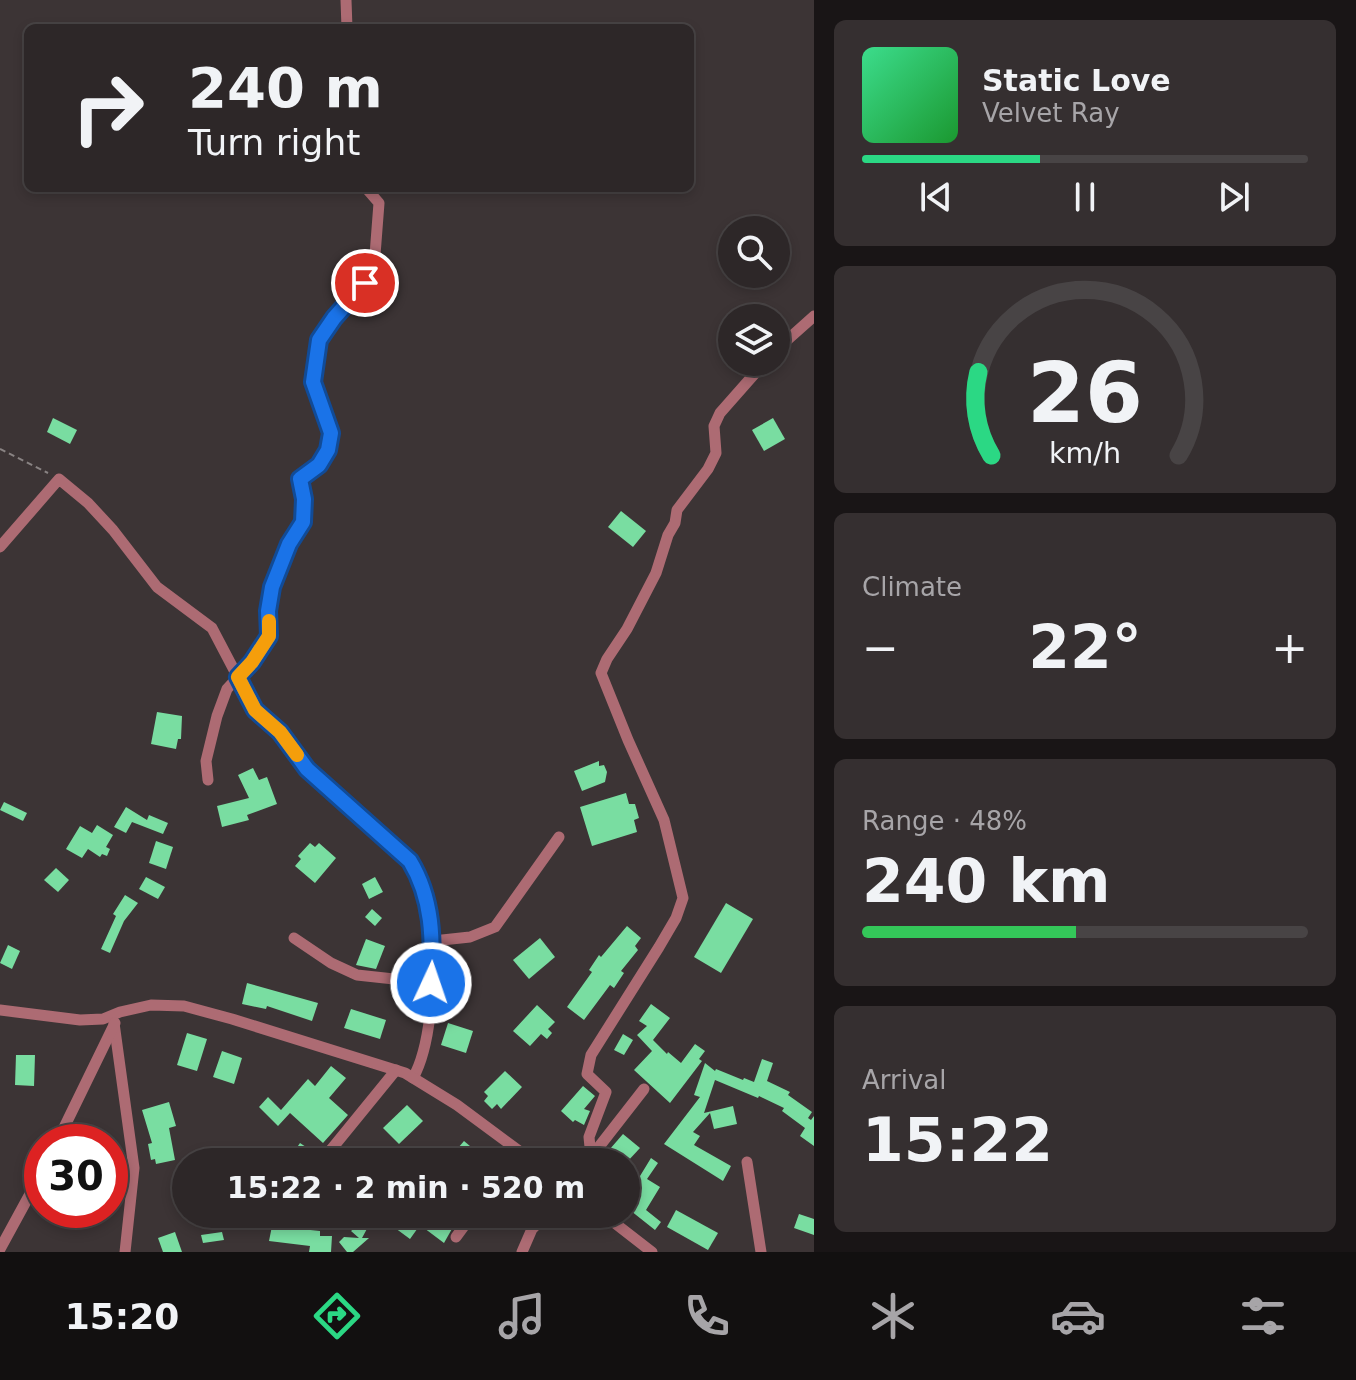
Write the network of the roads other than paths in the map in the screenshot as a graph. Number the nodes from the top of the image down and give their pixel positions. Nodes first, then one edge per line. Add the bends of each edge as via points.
1 (346, 0) edge
2 (347, 24) edge
3 (369, 192) edge
4 (814, 316) edge
5 (790, 337) edge
6 (753, 376) edge
7 (0, 547) edge
8 (238, 677) junction
9 (208, 780) dead end
10 (559, 837) dead end
11 (294, 938) dead end
12 (433, 941) junction
13 (431, 983) junction
14 (0, 1010) edge
15 (117, 1018) junction
16 (396, 1070) junction
17 (413, 1078) junction
18 (644, 1089) dead end
19 (66, 1124) edge
20 (333, 1148) edge
21 (515, 1148) edge
22 (589, 1148) edge
23 (599, 1148) edge
24 (747, 1162) dead end
25 (24, 1200) edge
26 (6, 1228) edge
27 (463, 1228) edge
28 (533, 1228) edge
29 (621, 1228) edge
30 (456, 1237) dead end
31 (635, 1239) junction
32 (0, 1249) edge
33 (125, 1252) edge
34 (522, 1252) edge
35 (629, 1252) edge
36 (652, 1252) edge
37 (761, 1252) edge

1 - 2 street
3 - 8 street via 379,203 374,268 319,340 313,382 331,433 328,450 300,479 303,522 272,587 269,636
4 - 5 street
6 - 22 street via 720,413 714,426 716,453 677,510 656,573 601,673 664,820 683,898 671,928 587,1064 587,1074 606,1092
7 - 8 street via 59,479 113,530 157,587 212,628
8 - 9 street via 217,716 206,761
8 - 12 street via 255,710 280,732 307,769 410,861 428,901
10 - 12 street via 495,927 470,937
11 - 13 street via 357,975
12 - 13 street
13 - 17 street via 426,1047
14 - 15 street via 80,1020
15 - 16 street via 151,1005 184,1006
15 - 19 street
15 - 33 street via 134,1168
16 - 17 street
16 - 20 street
17 - 21 street
18 - 23 street
24 - 37 street
25 - 26 street
26 - 32 street
27 - 30 street
28 - 34 street
29 - 31 street
31 - 35 street
31 - 36 street

